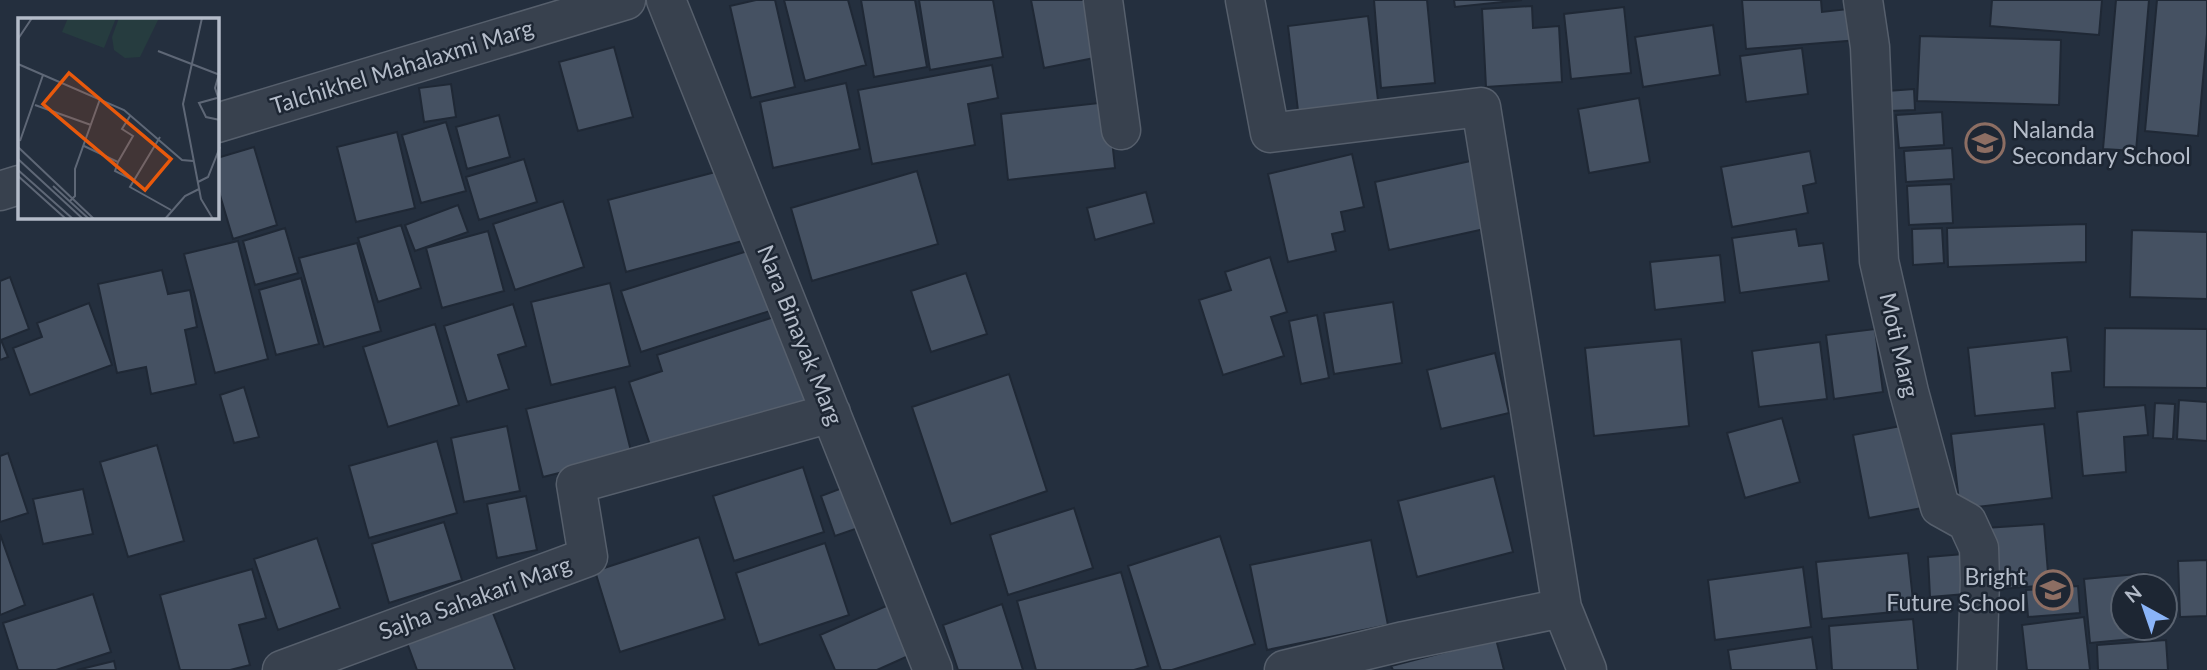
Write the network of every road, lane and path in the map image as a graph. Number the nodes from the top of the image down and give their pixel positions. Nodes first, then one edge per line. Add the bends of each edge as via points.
1 (626, 0) edge
2 (666, 0) edge
3 (1103, 0) edge
4 (1245, 0) edge
5 (1863, 0) edge
6 (219, 122) edge
7 (1121, 130) dead end
8 (18, 185) edge
9 (0, 191) edge
10 (831, 413) junction
11 (1562, 608) junction
12 (1971, 668) edge
13 (282, 670) edge
14 (933, 670) edge
15 (1284, 670) edge
16 (1587, 670) edge

1 - 6 street, Talchikhel Mahalaxmi Marg
2 - 10 street, Nara Binayak Marg
3 - 7 street
4 - 11 street via 1270,134 1481,107
5 - 12 street, Moti Marg via 1870,47 1879,261 1940,507 1967,522 1979,548
8 - 9 street
10 - 13 street, Sajha Sahakari Marg via 576,484 588,557
10 - 14 street, Nara Binayak Marg
11 - 15 street
11 - 16 street

